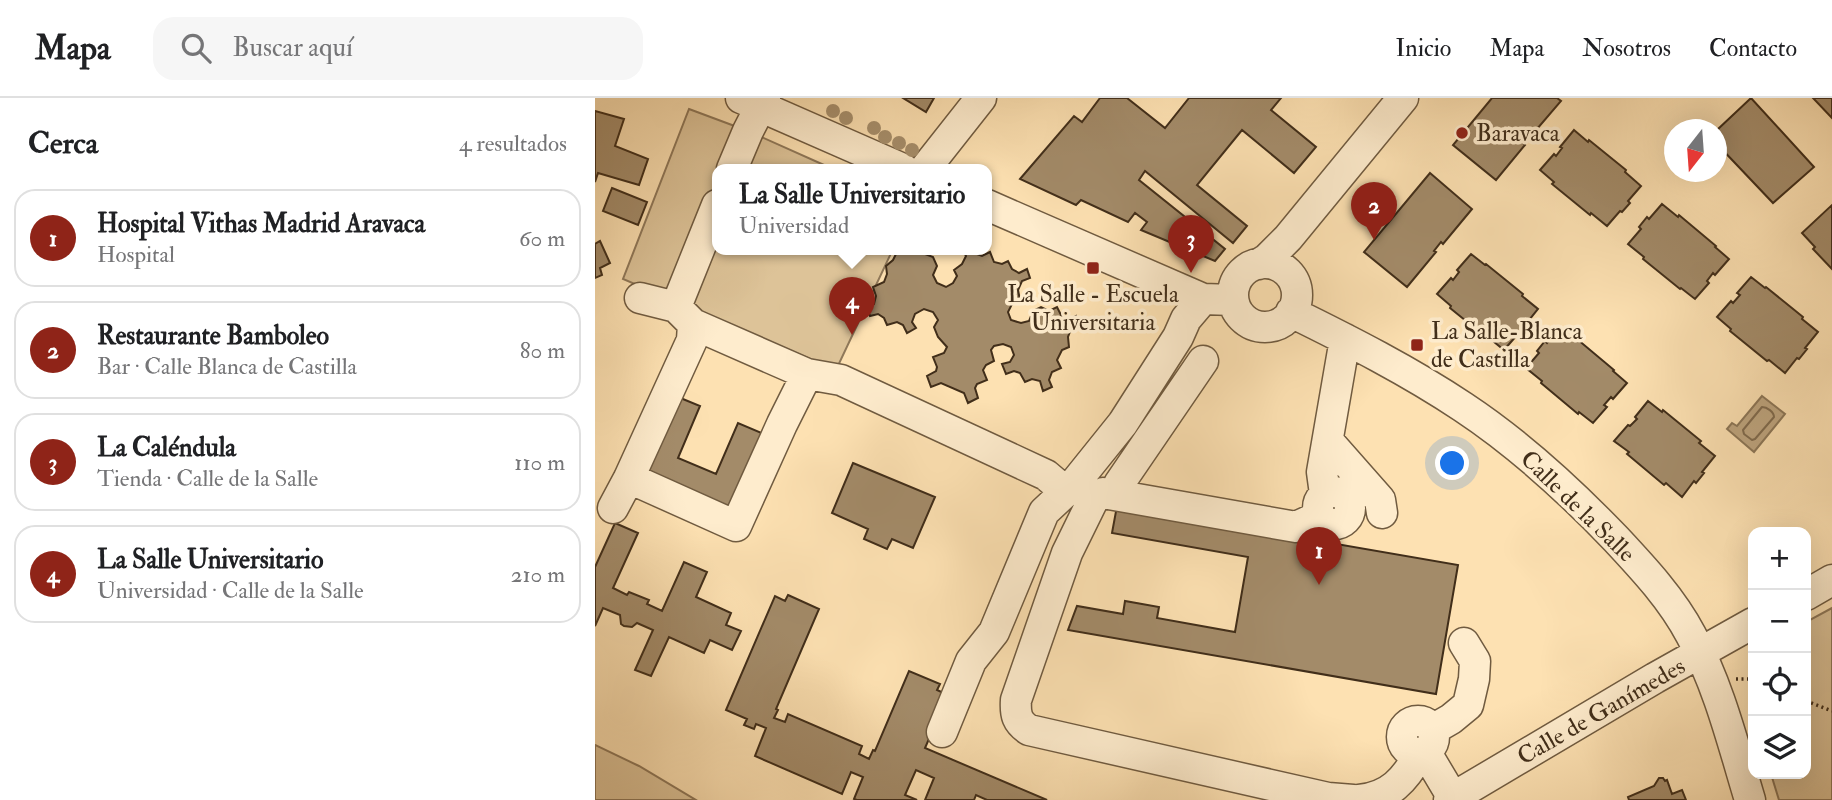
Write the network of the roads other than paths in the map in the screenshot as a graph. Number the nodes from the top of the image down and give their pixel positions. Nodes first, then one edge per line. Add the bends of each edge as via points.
1 (981, 98) edge
2 (1403, 98) edge
3 (755, 101) edge
4 (734, 164) edge
5 (892, 164) edge
6 (929, 164) edge
7 (992, 207) edge
8 (1303, 219) junction
9 (712, 222) edge
10 (1259, 264) junction
11 (1292, 279) junction
12 (640, 298) dead end
13 (1203, 299) junction
14 (1233, 300) junction
15 (1291, 312) junction
16 (685, 315) junction
17 (1345, 339) junction
18 (1203, 361) dead end
19 (807, 374) junction
20 (1328, 440) junction
21 (629, 478) junction
22 (1066, 492) junction
23 (1118, 495) junction
24 (613, 508) dead end
25 (1382, 513) dead end
26 (1832, 580) edge
27 (1811, 591) edge
28 (1748, 626) edge
29 (1464, 643) dead end
30 (1700, 653) junction
31 (942, 732) dead end
32 (1426, 745) junction
33 (1451, 799) edge
34 (1353, 800) edge
35 (1359, 800) edge
36 (1750, 800) edge

1 - 6 street
2 - 8 street
3 - 4 street
3 - 5 street
7 - 13 street
8 - 10 street
8 - 11 street via 1292,253
9 - 16 street
10 - 11 street via 1278,266
10 - 14 street via 1242,272
11 - 15 street via 1297,296
12 - 16 street
13 - 14 street
13 - 22 street via 1123,423
14 - 15 street via 1241,317 1258,326 1277,324
15 - 17 street, Calle de la Salle
16 - 19 street
16 - 21 street via 692,340
17 - 20 street
17 - 30 street, Calle de la Salle via 1465,408 1540,467 1634,558 1682,619
18 - 23 street via 1118,484
19 - 21 street via 736,526
19 - 22 street via 841,380 1046,475
20 - 23 street via 1322,472 1323,505 1296,527
20 - 25 street via 1380,500
21 - 24 street
22 - 31 street via 1044,512 994,632 971,660
23 - 34 street via 1103,493 1094,498 1067,553 1016,701 1019,723 1028,730
26 - 27 street
28 - 30 street, Calle de Ganímedes
29 - 32 street via 1475,661 1468,705
30 - 33 street, Calle de Ganímedes
30 - 36 street, Calle de la Salle via 1716,688
32 - 33 street
32 - 35 street via 1400,782 1374,798

